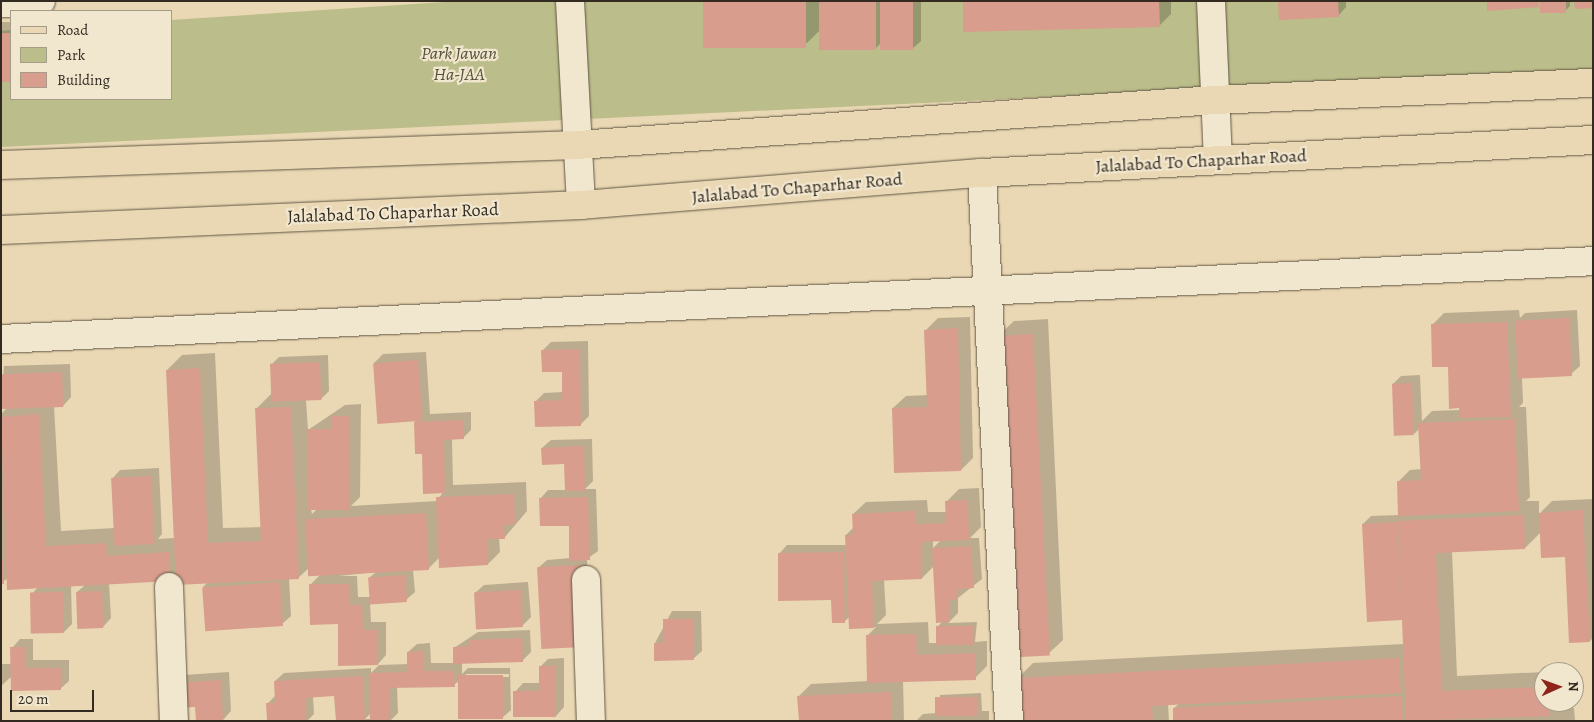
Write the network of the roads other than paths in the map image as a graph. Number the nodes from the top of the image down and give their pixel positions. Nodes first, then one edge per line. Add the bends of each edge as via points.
1 (41, 1) edge
2 (570, 1) edge
3 (1211, 1) edge
4 (1, 3) edge
5 (1593, 82) edge
6 (1215, 100) junction
7 (1593, 140) edge
8 (578, 145) junction
9 (1218, 160) junction
10 (1, 165) edge
11 (982, 173) junction
12 (581, 205) junction
13 (1, 230) edge
14 (1593, 261) edge
15 (987, 290) junction
16 (1, 339) edge
17 (586, 580) dead end
18 (169, 587) dead end
19 (174, 721) edge
20 (591, 721) edge
21 (1009, 721) edge

1 - 4 street
2 - 8 street
3 - 6 street
5 - 6 main road
6 - 8 main road
6 - 9 street
7 - 9 main road, Jalalabad To Chaparhar Road
8 - 10 main road
8 - 12 street
9 - 11 main road, Jalalabad To Chaparhar Road
11 - 12 main road, Jalalabad To Chaparhar Road
11 - 15 street
12 - 13 main road, Jalalabad To Chaparhar Road
14 - 15 street
15 - 16 street
15 - 21 street
17 - 20 street
18 - 19 street

